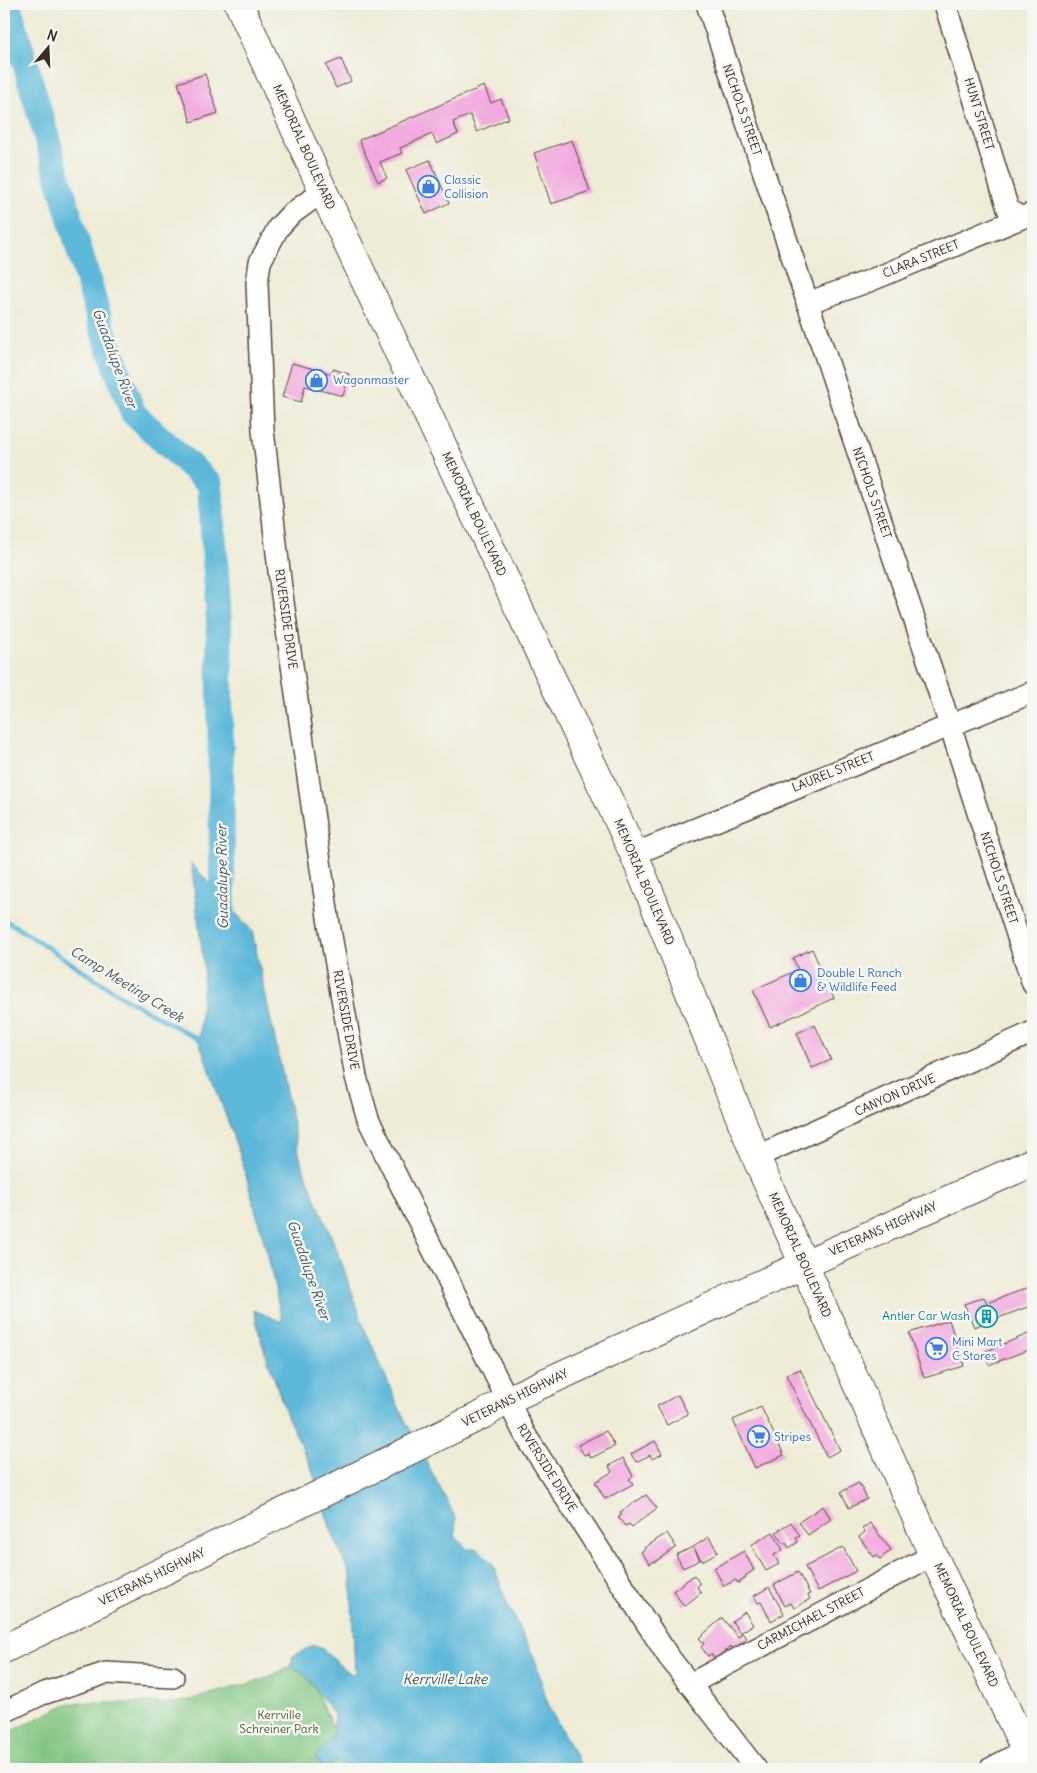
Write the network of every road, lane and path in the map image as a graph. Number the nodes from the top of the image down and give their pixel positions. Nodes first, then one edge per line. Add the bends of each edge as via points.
1 (240, 4) edge
2 (707, 4) edge
3 (945, 4) edge
4 (323, 191) junction
5 (1027, 215) edge
6 (807, 303) junction
7 (1033, 692) edge
8 (950, 725) junction
9 (634, 854) junction
10 (1033, 984) edge
11 (1033, 1032) edge
12 (756, 1158) junction
13 (1033, 1162) edge
14 (805, 1264) junction
15 (507, 1400) junction
16 (933, 1554) junction
17 (4, 1649) edge
18 (173, 1677) dead end
19 (690, 1684) junction
20 (4, 1712) edge
21 (1029, 1758) edge
22 (756, 1769) edge
23 (990, 1769) edge

1 - 4 main road, MEMORIAL BOULEVARD
2 - 6 street, NICHOLS STREET
3 - 5 street, HUNT STREET via 1008,209
4 - 9 main road, MEMORIAL BOULEVARD
4 - 15 street, RIVERSIDE DRIVE via 278,228 260,262 257,283 263,430 281,588 328,916 356,1077 368,1119
5 - 6 street, CLARA STREET
6 - 8 street, NICHOLS STREET
7 - 8 street, LAUREL STREET
8 - 9 street, LAUREL STREET
8 - 10 street, NICHOLS STREET
9 - 12 main road, MEMORIAL BOULEVARD
11 - 12 street, CANYON DRIVE
12 - 14 main road, MEMORIAL BOULEVARD
13 - 14 main road, VETERANS HIGHWAY
14 - 15 main road, VETERANS HIGHWAY
14 - 16 main road, MEMORIAL BOULEVARD
15 - 17 main road, VETERANS HIGHWAY
15 - 19 street, RIVERSIDE DRIVE via 524,1434 668,1656
16 - 19 street, CARMICHAEL STREET
16 - 21 main road, MEMORIAL BOULEVARD
18 - 20 street via 106,1673 42,1694
19 - 22 street, RIVERSIDE DRIVE
21 - 23 street

